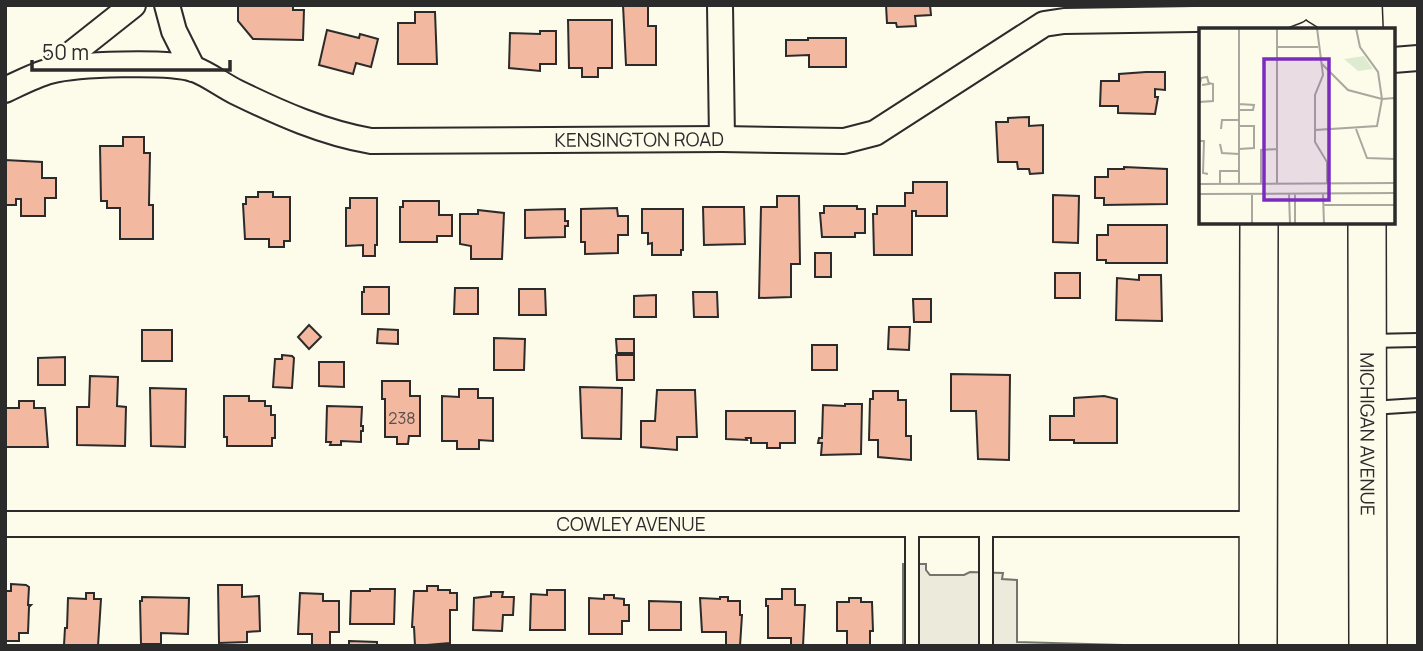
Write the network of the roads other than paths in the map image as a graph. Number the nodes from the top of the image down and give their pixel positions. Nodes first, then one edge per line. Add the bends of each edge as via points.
1 (133, 5) edge
2 (167, 5) edge
3 (720, 5) edge
4 (1294, 5) edge
5 (1318, 5) edge
6 (1363, 5) edge
7 (1260, 18) edge
8 (1342, 28) edge
9 (1364, 28) edge
10 (1418, 58) edge
11 (1395, 60) edge
12 (193, 69) junction
13 (50, 71) junction
14 (5, 90) edge
15 (722, 139) junction
16 (1259, 224) edge
17 (1367, 224) edge
18 (1418, 340) edge
19 (1368, 341) junction
20 (1418, 405) edge
21 (1368, 409) junction
22 (5, 524) edge
23 (912, 524) junction
24 (986, 524) junction
25 (1259, 524) junction
26 (912, 646) edge
27 (986, 646) edge
28 (1258, 646) edge
29 (1368, 646) edge

1 - 13 street
2 - 12 street
3 - 15 street
4 - 7 main road
5 - 8 main road
6 - 9 main road
7 - 15 street, KENSINGTON ROAD via 1044,24 875,133 844,141
10 - 11 street
12 - 13 street, KENSINGTON ROAD via 127,65
12 - 15 street, KENSINGTON ROAD via 299,120 371,141
13 - 14 street, KENSINGTON ROAD
16 - 25 main road
17 - 19 main road, MICHIGAN AVENUE
18 - 19 lane
19 - 21 main road, MICHIGAN AVENUE
20 - 21 lane
21 - 29 main road, MICHIGAN AVENUE
22 - 23 street, COWLEY AVENUE
23 - 24 street, COWLEY AVENUE
23 - 26 lane
24 - 25 street, COWLEY AVENUE
24 - 27 lane
25 - 28 main road

